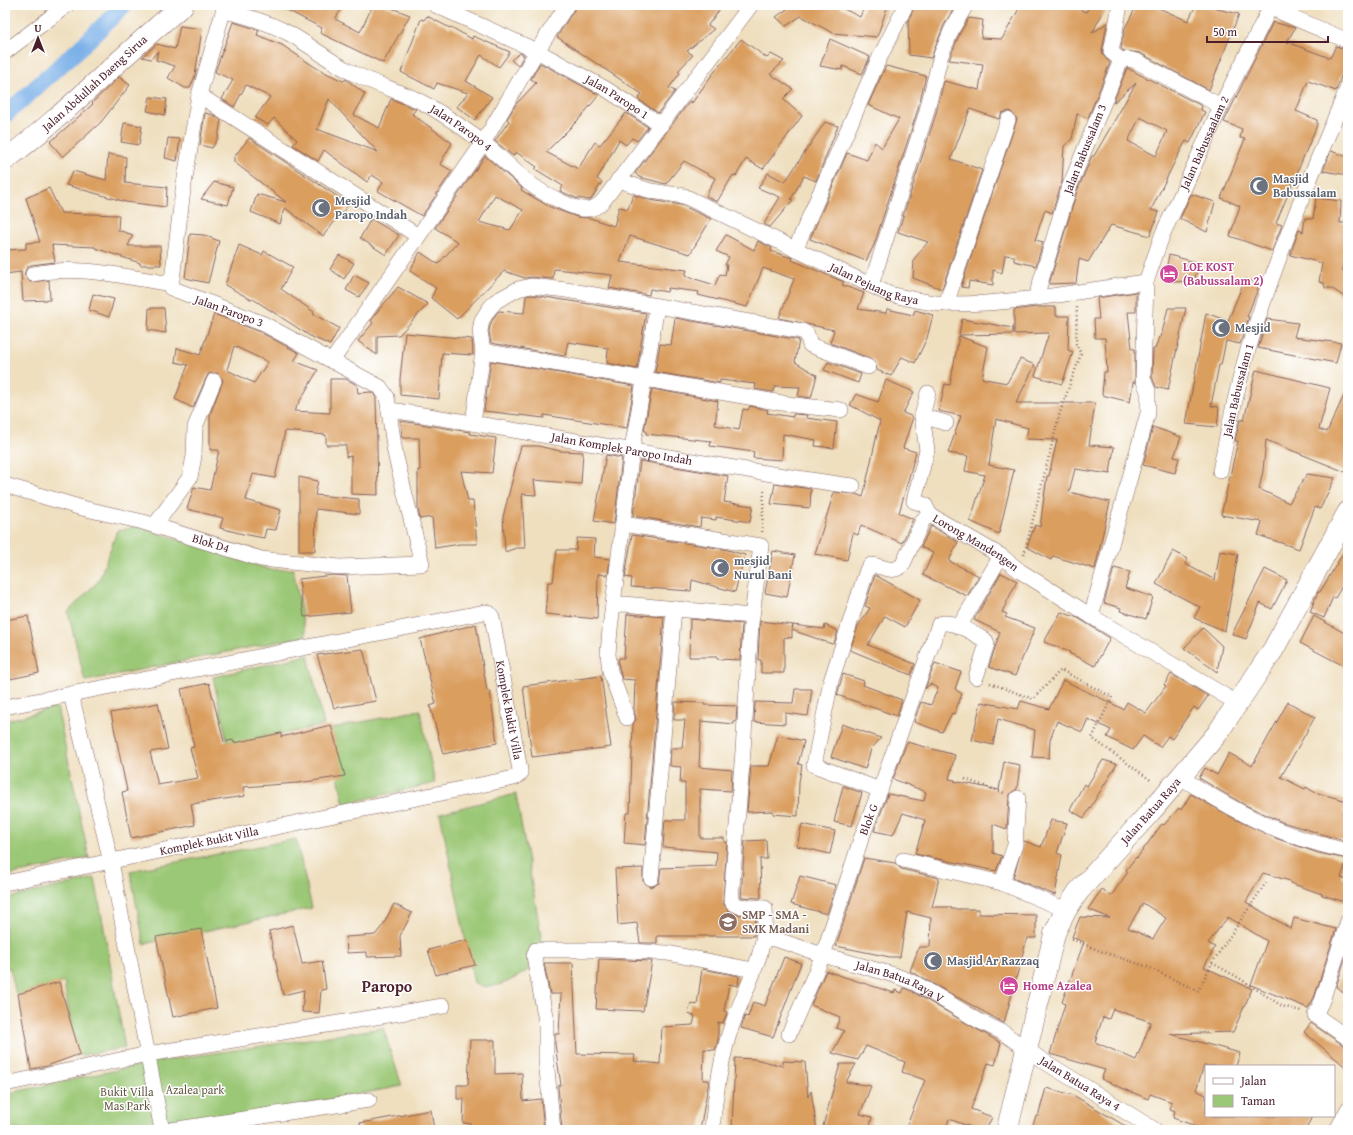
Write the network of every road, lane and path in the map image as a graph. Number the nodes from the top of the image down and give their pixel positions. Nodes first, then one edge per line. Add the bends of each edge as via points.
1 (67, 5) edge
2 (183, 5) edge
3 (435, 5) edge
4 (567, 5) edge
5 (751, 5) edge
6 (906, 5) edge
7 (966, 5) edge
8 (1120, 5) edge
9 (1267, 6) edge
10 (225, 8) edge
11 (1348, 41) edge
12 (537, 51) junction
13 (5, 52) edge
14 (1121, 60) junction
15 (1348, 87) edge
16 (199, 95) junction
17 (1221, 106) junction
18 (1008, 120) dead end
19 (661, 125) junction
20 (483, 143) junction
21 (5, 160) edge
22 (618, 180) junction
23 (418, 236) junction
24 (795, 250) junction
25 (32, 274) dead end
26 (1146, 282) junction
27 (171, 284) junction
28 (871, 285) junction
29 (1078, 292) junction
30 (1036, 298) junction
31 (946, 304) junction
32 (657, 307) junction
33 (483, 351) junction
34 (332, 361) junction
35 (868, 367) dead end
36 (644, 379) junction
37 (214, 381) dead end
38 (928, 393) dead end
39 (390, 410) junction
40 (841, 410) dead end
41 (922, 416) junction
42 (472, 422) junction
43 (946, 423) dead end
44 (632, 449) junction
45 (1220, 472) dead end
46 (765, 474) junction
47 (5, 485) edge
48 (853, 486) dead end
49 (1348, 512) edge
50 (930, 515) junction
51 (623, 524) junction
52 (155, 525) junction
53 (761, 546) junction
54 (1001, 556) junction
55 (422, 564) joint
56 (1020, 571) junction
57 (613, 605) junction
58 (674, 609) junction
59 (751, 616) junction
60 (1090, 616) junction
61 (960, 627) junction
62 (976, 677) joint
63 (71, 694) junction
64 (1236, 703) junction
65 (5, 707) edge
66 (627, 718) dead end
67 (965, 779) dead end
68 (1174, 784) junction
69 (880, 790) junction
70 (1018, 798) joint
71 (1344, 850) dead end
72 (903, 860) dead end
73 (111, 862) junction
74 (651, 878) dead end
75 (1267, 881) dead end
76 (5, 883) edge
77 (1002, 883) junction
78 (1066, 910) junction
79 (1348, 921) edge
80 (1055, 932) junction
81 (764, 941) junction
82 (823, 955) junction
83 (1212, 963) junction
84 (753, 970) junction
85 (443, 1006) dead end
86 (1315, 1015) junction
87 (789, 1034) dead end
88 (1348, 1038) edge
89 (1026, 1049) junction
90 (148, 1054) junction
91 (5, 1084) edge
92 (369, 1100) dead end
93 (1348, 1110) edge
94 (162, 1130) edge
95 (171, 1130) edge
96 (553, 1130) edge
97 (712, 1130) edge
98 (1007, 1130) edge
99 (1155, 1130) edge
100 (1337, 1130) edge

1 - 13 street
2 - 21 main road, Jalan Abdullah Daeng Sirua via 151,31 42,132
3 - 12 street, Jalan Paropo 1
4 - 12 street
5 - 19 street, Jalan Paropo 1
6 - 24 street via 877,63
7 - 28 street via 941,55 926,114
8 - 14 street via 1111,52
9 - 11 street
9 - 17 street, Jalan Babussaalam 2
10 - 16 street
10 - 20 street, Jalan Paropo 4 via 290,34 345,69 428,106
12 - 19 street, Jalan Paropo 1 via 606,89
12 - 20 street
14 - 17 street via 1136,61
14 - 30 street, Jalan Babussalam 3 via 1069,188
15 - 45 street, Jalan Babussalam 1 via 1269,285 1237,391
16 - 23 street
16 - 27 street
17 - 26 street, Jalan Babussaalam 2 via 1163,234
18 - 31 street
19 - 22 street, Jalan Paropo 4
20 - 22 street, Jalan Paropo 4 via 551,198 582,210 598,206
20 - 23 street
22 - 24 street, Jalan Pejuang Raya via 651,191 684,196
23 - 34 street
24 - 28 street, Jalan Pejuang Raya
25 - 27 street via 52,270 84,271
26 - 29 street, Jalan Pejuang Raya
26 - 60 street, Jalan Babussaalam 2 via 1143,379 1148,391 1148,413
27 - 34 street, Jalan Paropo 3 via 174,290 264,324
28 - 31 street, Jalan Pejuang Raya via 889,294
29 - 30 street, Jalan Pejuang Raya
29 - 56 path via 1076,344 1081,354 1060,412
30 - 31 street, Jalan Pejuang Raya
32 - 33 street via 531,286 518,289 496,301 482,320 480,331
32 - 35 street via 802,331 807,334 810,345
32 - 36 street
33 - 36 street
33 - 42 street
34 - 39 street, Jalan Paropo 3 via 380,387 387,397
36 - 40 street via 794,405
36 - 44 street
37 - 52 street via 196,426 190,477
38 - 41 street
39 - 42 street, Jalan Komplek Paropo Indah
39 - 55 street, Jalan Paropo 3 via 395,453
41 - 43 street
41 - 50 street via 927,450 914,502 925,505
42 - 44 street, Jalan Komplek Paropo Indah
44 - 46 street, Jalan Komplek Paropo Indah
44 - 51 street
46 - 48 street, Jalan Komplek Paropo Indah
46 - 53 path
47 - 52 street, Blok D4 via 74,506
49 - 64 main road, Jalan Batua Raya via 1272,650
50 - 54 street, Lorong Mandengen
50 - 69 street, Lorong Mandengen via 923,520 899,569 892,571 871,566 867,570 831,681 814,766
51 - 53 street
51 - 57 street
52 - 55 street, Blok D4 via 277,562 339,567
53 - 59 street
54 - 56 street, Lorong Mandengen
54 - 61 street
56 - 60 street, Lorong Mandengen
57 - 58 street
57 - 66 street via 608,654 610,671
58 - 59 street
58 - 74 street
59 - 81 street via 731,899 739,906 765,908
60 - 64 street, Lorong Mandengen
61 - 62 street, Blok G via 987,642
61 - 69 street, Blok G via 944,622 937,628
62 - 68 path via 1033,699 1061,670 1112,698 1092,738
63 - 65 street, Komplek Bukit Villa
63 - 73 street
63 - 73 street, Komplek Bukit Villa via 485,612 492,617 520,770 518,776
64 - 68 main road, Jalan Batua Raya via 1217,734
67 - 70 path
68 - 71 street via 1266,826 1306,841
68 - 78 main road, Jalan Batua Raya via 1098,868
69 - 82 street, Blok G
70 - 77 street via 1015,845
72 - 77 street
73 - 76 street, Komplek Bukit Villa
73 - 90 street
75 - 83 path
77 - 78 street
78 - 80 main road, Jalan Batua Raya
79 - 86 street
80 - 83 path via 1148,967 1198,991
80 - 89 main road, Jalan Batua Raya
81 - 82 street, Jalan Batua Raya V via 778,940
81 - 84 street
82 - 87 street, Blok G
82 - 89 street, Jalan Batua Raya V via 915,983 1002,1032
83 - 86 path via 1282,1006
84 - 96 street via 667,953 536,950 534,956 546,1021 546,1060
84 - 97 street via 730,1032 720,1068
85 - 90 street
86 - 88 street
89 - 98 main road, Jalan Batua Raya
89 - 99 street, Jalan Batua Raya 4
90 - 91 street
90 - 94 street
92 - 95 street
93 - 100 street

